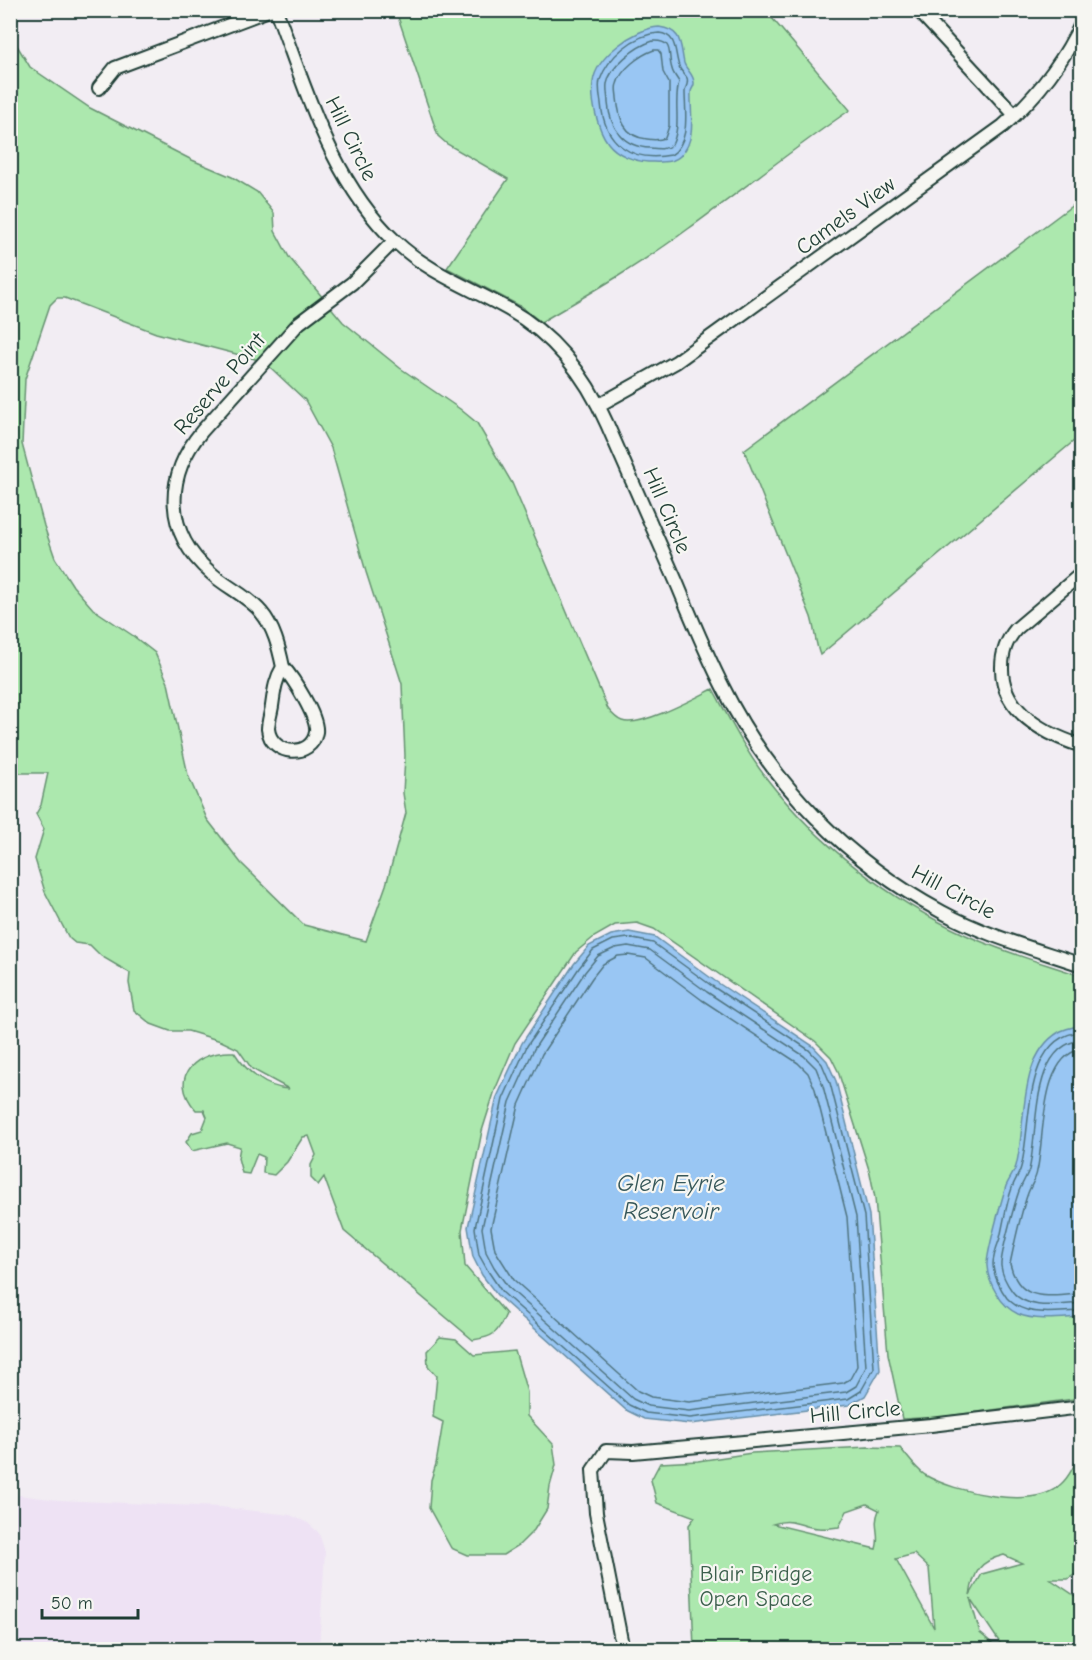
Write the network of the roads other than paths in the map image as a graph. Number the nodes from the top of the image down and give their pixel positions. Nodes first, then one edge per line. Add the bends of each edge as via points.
1 (269, 10) edge
2 (276, 10) edge
3 (918, 10) edge
4 (1082, 22) edge
5 (99, 88) dead end
6 (1015, 115) junction
7 (394, 241) junction
8 (599, 405) junction
9 (1082, 573) edge
10 (283, 667) junction
11 (1082, 746) edge
12 (1082, 965) edge
13 (1082, 1407) edge
14 (623, 1650) edge

1 - 5 street via 115,68
2 - 7 street, Hill Circle via 333,156 358,198
3 - 6 street
4 - 6 street, Camels View via 1047,80
6 - 8 street, Camels View via 909,196 676,362
7 - 8 street, Hill Circle via 433,271 529,322 549,338 579,373
7 - 10 street, Reserve Point via 352,284 299,322 190,444 178,470 175,510 189,550 212,574 261,611 275,638
8 - 12 street, Hill Circle via 724,691 787,787 849,849 911,894 970,926
9 - 11 street via 1010,636 1005,645 1002,677 1010,699 1028,720
10 - 10 street, Reserve Point via 276,678 268,729 278,747 296,752 311,743 315,722
13 - 14 street, Hill Circle via 919,1426 606,1452 593,1470 596,1513

